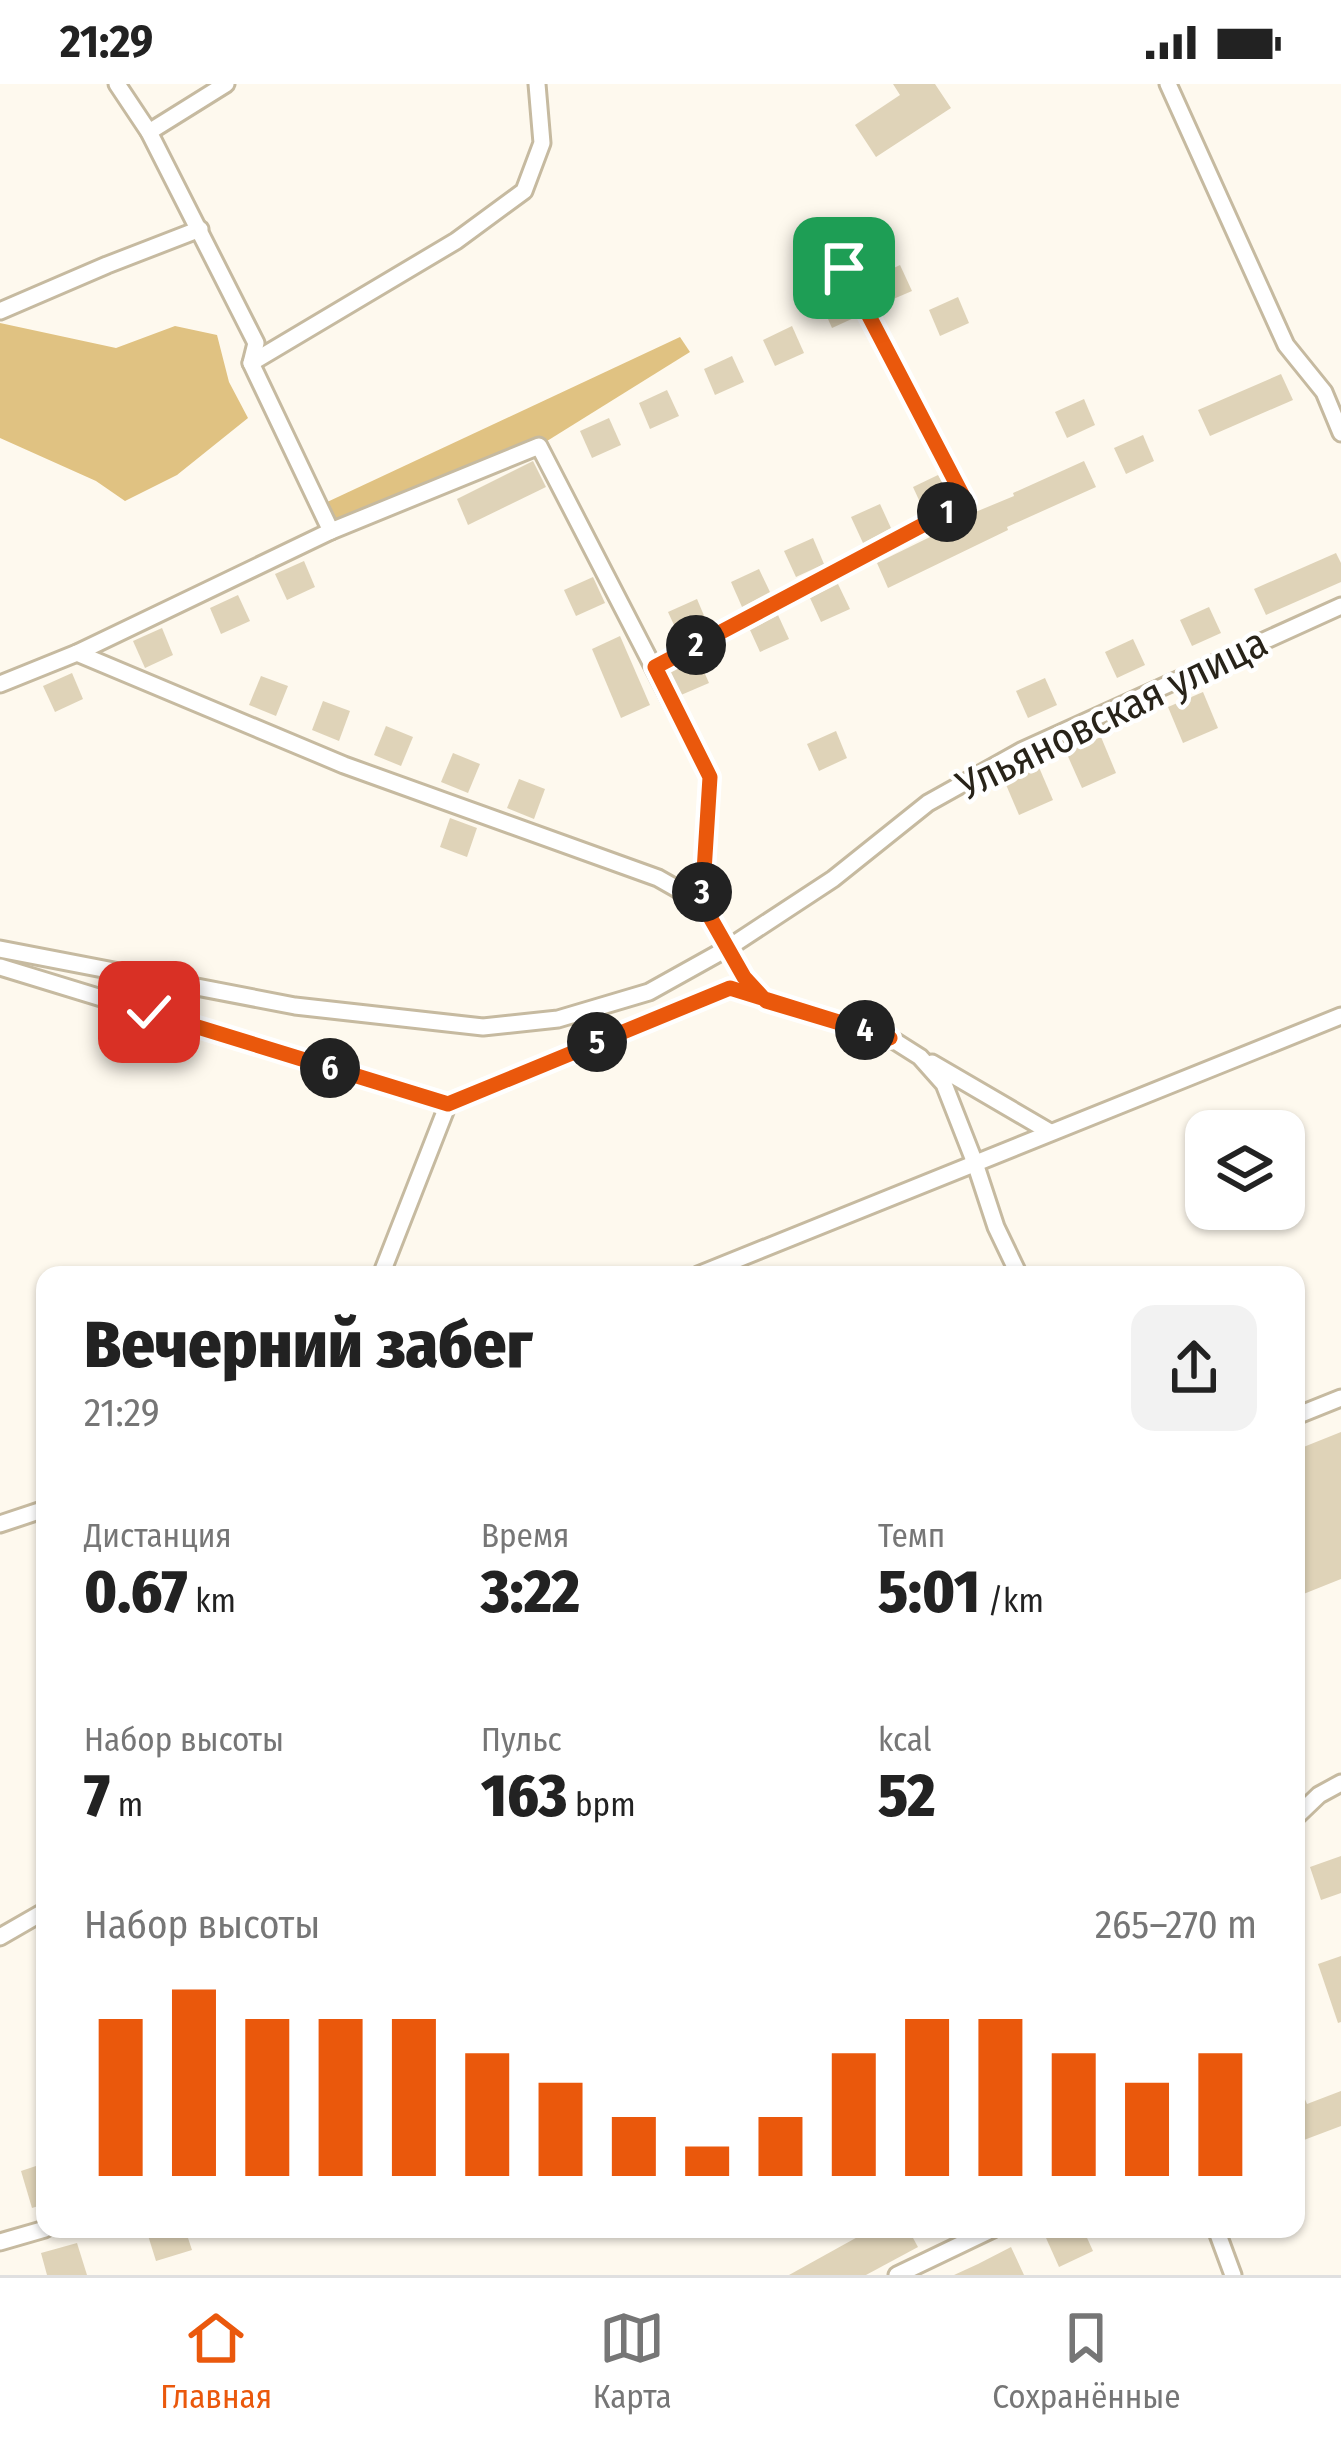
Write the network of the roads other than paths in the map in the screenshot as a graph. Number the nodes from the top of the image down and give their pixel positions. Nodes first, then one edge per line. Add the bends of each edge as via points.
1 (117, 84) edge
2 (226, 84) edge
3 (537, 84) edge
4 (1168, 84) edge
5 (148, 132) junction
6 (200, 230) junction
7 (844, 268) dead end
8 (0, 311) edge
9 (251, 363) junction
10 (1341, 433) edge
11 (331, 531) junction
12 (1341, 605) edge
13 (77, 653) junction
14 (655, 667) junction
15 (0, 684) edge
16 (702, 903) junction
17 (728, 948) junction
18 (0, 949) edge
19 (0, 967) edge
20 (1341, 1016) edge
21 (890, 1038) junction
22 (448, 1104) junction
23 (1050, 1132) junction
24 (975, 1163) junction
25 (385, 1266) edge
26 (720, 1266) edge
27 (1014, 1266) edge
28 (1341, 1398) edge
29 (1305, 1412) edge
30 (36, 1512) edge
31 (0, 1524) edge
32 (1341, 1783) edge
33 (1305, 1808) edge
34 (36, 1916) edge
35 (0, 1937) edge
36 (36, 2231) edge
37 (975, 2238) edge
38 (1219, 2238) edge
39 (0, 2242) edge
40 (897, 2275) edge
41 (1233, 2275) edge

1 - 5 street
2 - 5 street
3 - 9 street via 542,143 524,191 456,241
4 - 10 street via 1286,345 1324,392
5 - 6 street
6 - 8 street
6 - 9 street via 256,343
7 - 14 street via 966,502
9 - 11 street
11 - 13 street
11 - 14 street via 539,446
12 - 17 street, Ульяновская улица via 1004,760 928,803
13 - 15 street
13 - 16 street via 344,765 658,878
14 - 16 street via 710,777
16 - 17 street
17 - 18 street, Ульяновская улица via 650,992 558,1019 483,1027 295,1006
17 - 21 street via 766,1001
19 - 22 street
20 - 23 street
21 - 22 street via 730,988
21 - 23 street
21 - 24 street via 944,1084
22 - 25 street
23 - 24 street
24 - 26 street
24 - 27 street
28 - 29 street
30 - 31 street
32 - 33 street
34 - 35 street
36 - 39 street
37 - 40 street
38 - 41 street

